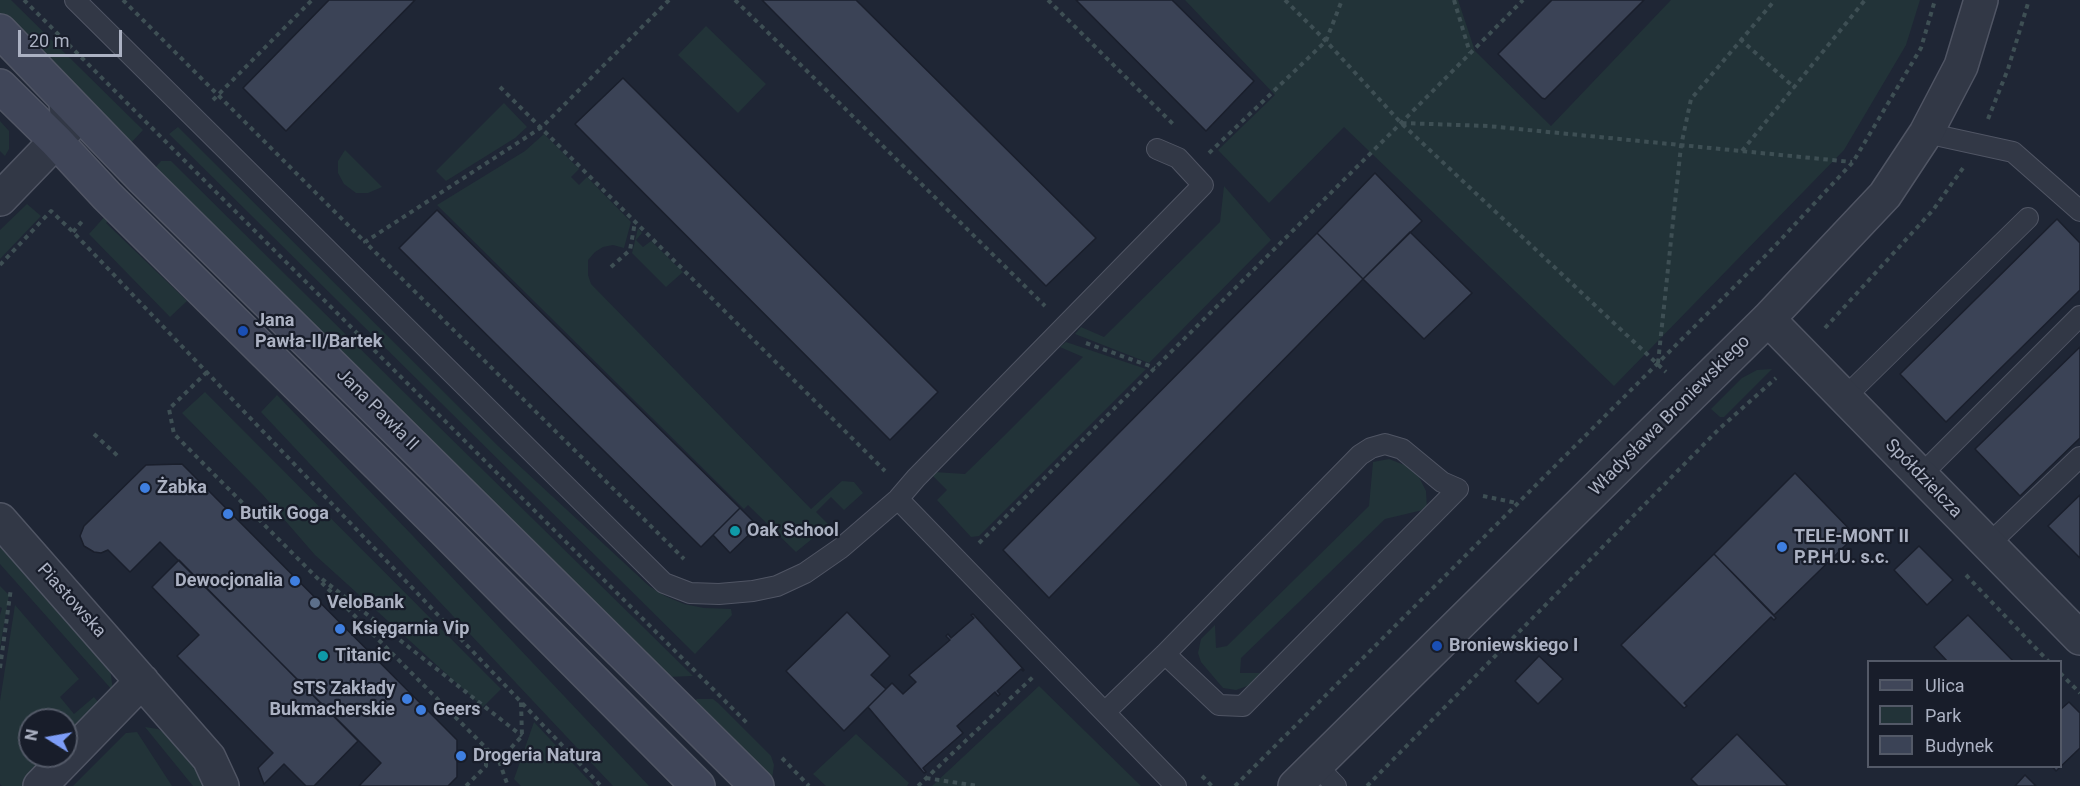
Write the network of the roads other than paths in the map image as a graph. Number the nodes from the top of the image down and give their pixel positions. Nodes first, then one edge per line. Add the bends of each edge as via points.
1 (75, 0) edge
2 (1981, 0) edge
3 (0, 31) edge
4 (0, 86) edge
5 (66, 102) junction
6 (1926, 133) junction
7 (56, 141) junction
8 (1157, 148) dead end
9 (0, 199) edge
10 (2080, 212) edge
11 (2028, 218) dead end
12 (2080, 316) edge
13 (1768, 319) junction
14 (1844, 398) junction
15 (2080, 457) edge
16 (1920, 476) junction
17 (898, 499) junction
18 (0, 520) edge
19 (1988, 545) junction
20 (2076, 626) edge
21 (1165, 654) junction
22 (142, 681) junction
23 (1104, 712) junction
24 (1316, 779) edge
25 (40, 786) edge
26 (222, 786) edge
27 (698, 786) edge
28 (758, 786) edge
29 (1176, 786) edge

1 - 17 lane via 664,583 690,593 719,594 777,586 832,554
2 - 6 street, Władysława Broniewskiego via 1960,66
3 - 5 main road, Jana Pawła II
4 - 7 main road, Jana Pawła II
5 - 7 street via 68,126
5 - 28 main road, Jana Pawła II
6 - 10 lane via 2013,152
6 - 13 street, Władysława Broniewskiego via 1885,195
7 - 9 street
7 - 27 main road, Jana Pawła II
8 - 17 lane via 1178,158 1203,185
11 - 14 lane
12 - 16 lane
13 - 14 street, Spółdzielcza
13 - 24 street, Władysława Broniewskiego
14 - 16 street, Spółdzielcza
15 - 19 lane
16 - 19 street, Spółdzielcza
17 - 23 lane
18 - 22 street, Piastowska
19 - 20 street, Spółdzielcza
21 - 21 lane via 1371,448 1385,444 1402,449 1442,482 1458,489 1243,706 1219,705
21 - 23 lane
22 - 25 street
22 - 26 street, Piastowska via 209,758
23 - 29 lane

